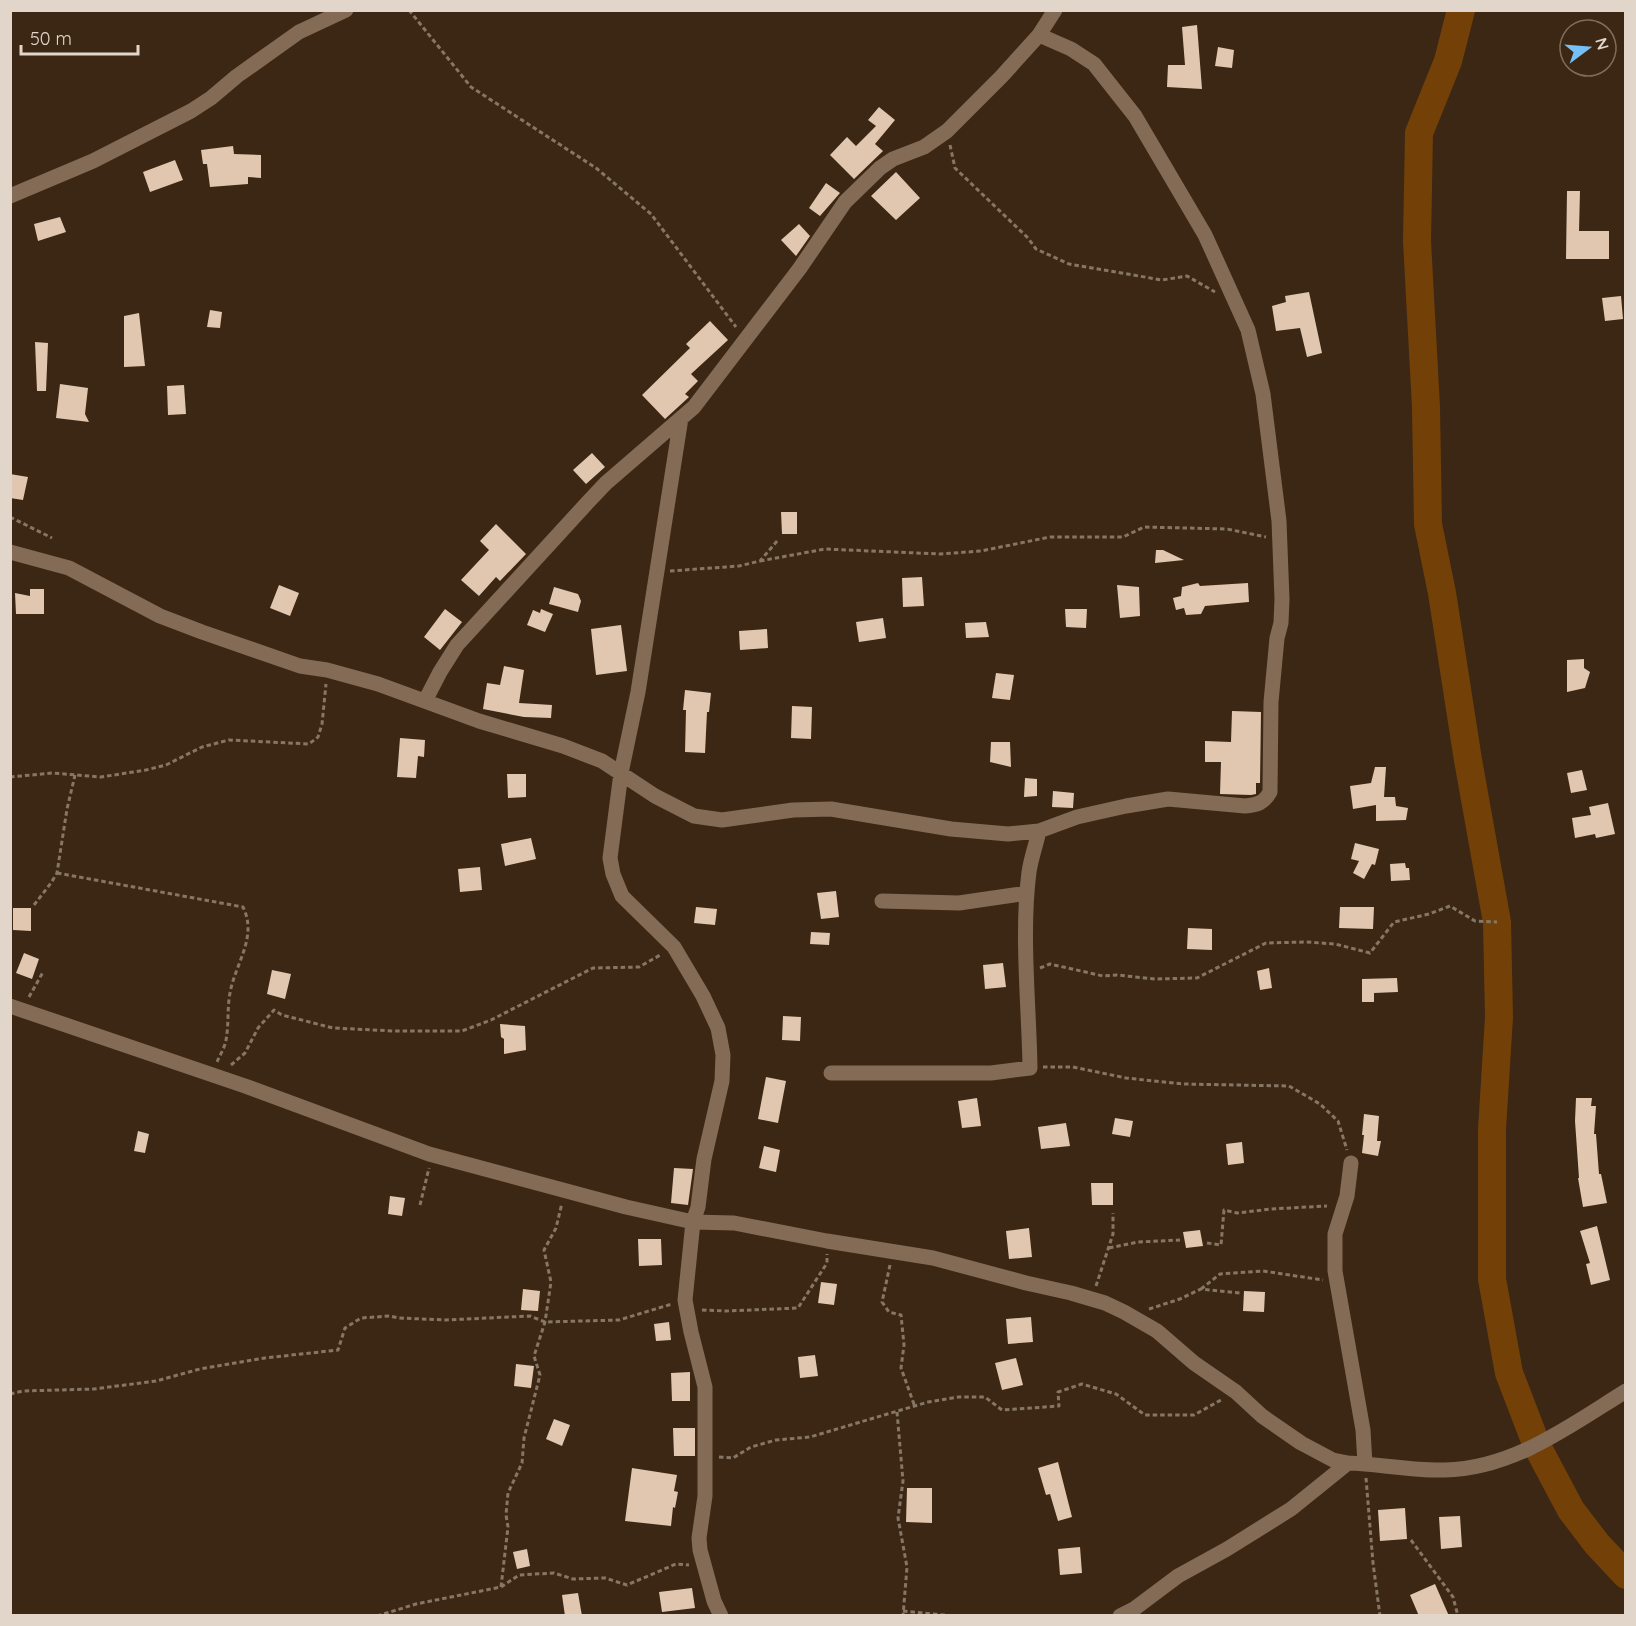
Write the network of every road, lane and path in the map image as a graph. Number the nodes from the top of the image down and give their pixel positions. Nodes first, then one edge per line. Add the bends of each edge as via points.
1 (346, 10) edge
2 (409, 10) edge
3 (1055, 10) edge
4 (1039, 35) junction
5 (947, 131) junction
6 (10, 196) edge
7 (1236, 304) junction
8 (745, 338) junction
9 (681, 418) junction
10 (10, 518) edge
11 (52, 538) dead end
12 (778, 540) dead end
13 (1280, 540) junction
14 (10, 552) edge
15 (760, 561) junction
16 (656, 571) junction
17 (327, 670) junction
18 (425, 702) junction
19 (621, 773) junction
20 (75, 775) junction
21 (10, 777) edge
22 (1039, 831) junction
23 (57, 873) junction
24 (1027, 893) junction
25 (882, 901) dead end
26 (34, 905) dead end
27 (1497, 922) dead end
28 (674, 947) junction
29 (43, 972) dead end
30 (1027, 972) junction
31 (16, 1008) edge
32 (1030, 1067) junction
33 (831, 1073) dead end
34 (219, 1077) junction
35 (433, 1155) junction
36 (1351, 1163) joint
37 (565, 1190) junction
38 (420, 1205) dead end
39 (1344, 1206) junction
40 (1113, 1213) dead end
41 (693, 1222) junction
42 (1180, 1240) dead end
43 (827, 1241) junction
44 (1207, 1243) dead end
45 (1108, 1248) junction
46 (893, 1252) junction
47 (1336, 1282) junction
48 (1201, 1289) junction
49 (1240, 1293) dead end
50 (1091, 1299) junction
51 (685, 1300) junction
52 (1124, 1312) junction
53 (545, 1322) junction
54 (1626, 1391) edge
55 (1236, 1392) junction
56 (10, 1394) edge
57 (915, 1407) junction
58 (897, 1412) junction
59 (705, 1456) junction
60 (1348, 1463) junction
61 (1365, 1464) junction
62 (1412, 1540) dead end
63 (703, 1565) junction
64 (501, 1587) junction
65 (903, 1613) edge
66 (377, 1616) edge
67 (721, 1616) edge
68 (954, 1616) edge
69 (1120, 1616) edge
70 (1380, 1616) edge
71 (1458, 1616) edge

1 - 6 street via 299,32 191,111 93,161
2 - 8 path via 471,87 596,168 651,214
3 - 4 street
4 - 5 street
4 - 7 street via 1094,64 1135,116 1205,235
5 - 7 path via 955,168 1036,249 1070,264 1162,280 1187,276
5 - 8 street via 924,147 893,159 845,202
7 - 13 street via 1248,330 1263,394
8 - 9 street via 694,407
9 - 16 street
9 - 18 street via 606,483 457,645
10 - 11 path
12 - 15 path
13 - 15 path via 1227,529 1144,527 1123,537 1050,537 981,551 940,554 825,549
13 - 22 street via 1281,622 1271,702 1270,792 1266,799 1245,807 1168,799 1077,817
14 - 17 street via 69,568 160,616 192,628 300,666
15 - 16 path
16 - 19 street
17 - 18 street
17 - 20 path via 322,724 318,738 309,744 229,740 146,770 101,777
18 - 19 street via 602,761
19 - 22 street via 694,816 722,820 831,809 951,829 1008,834
19 - 28 street via 610,858 613,874 622,896
20 - 21 path
20 - 23 path
22 - 24 street
23 - 26 path
23 - 34 path via 243,907 248,927 244,954 230,991
24 - 25 street via 958,903
24 - 30 street
27 - 30 path via 1475,921 1450,906 1394,922 1370,953 1335,944 1266,944 1197,978 1103,976 1050,964
28 - 34 path via 639,967 593,968 462,1031 333,1029 274,1010 258,1028 245,1053
28 - 41 street via 718,1028 723,1055 722,1081
29 - 31 path
30 - 32 street
31 - 34 street
32 - 33 street via 991,1073
32 - 36 path via 1072,1067 1183,1084 1289,1086 1320,1104 1338,1121
34 - 35 street
35 - 37 street
35 - 38 path
36 - 39 street
37 - 41 street
37 - 53 path via 556,1228 544,1250 551,1282
39 - 44 path via 1237,1213 1224,1210 1221,1245
39 - 47 street via 1335,1234
40 - 45 path
41 - 43 street via 734,1223
41 - 51 street
42 - 45 path
43 - 46 street
43 - 51 path via 827,1263 798,1308 698,1310
45 - 50 path
46 - 50 street via 933,1258
46 - 57 path via 882,1302 889,1312 902,1315 901,1368
47 - 48 path via 1263,1271 1220,1274
47 - 61 street via 1363,1430
48 - 49 path
48 - 52 path via 1141,1312
50 - 52 street
51 - 53 path via 619,1320
51 - 59 street via 705,1387
52 - 55 street via 1156,1331
53 - 56 path via 530,1316 446,1320 361,1318 345,1328 338,1350 266,1358 156,1381
53 - 64 path via 534,1356 540,1375 524,1438 522,1463 508,1492
54 - 61 street via 1537,1446 1505,1458 1446,1470
55 - 57 path via 1194,1415 1144,1415 1116,1394 1083,1384 1058,1392 1059,1406 1002,1410 985,1397 968,1397
55 - 60 street via 1301,1443 1333,1460
57 - 58 path
58 - 59 path via 810,1437 776,1440 733,1458
58 - 65 path via 903,1481 898,1518 907,1567
59 - 63 street via 699,1538
60 - 61 street
60 - 69 street via 1291,1509 1178,1576
61 - 70 path
62 - 71 path via 1453,1596
63 - 64 path via 676,1564 627,1585 605,1578 573,1579 554,1573 519,1575
63 - 67 street
64 - 66 path
65 - 68 path

